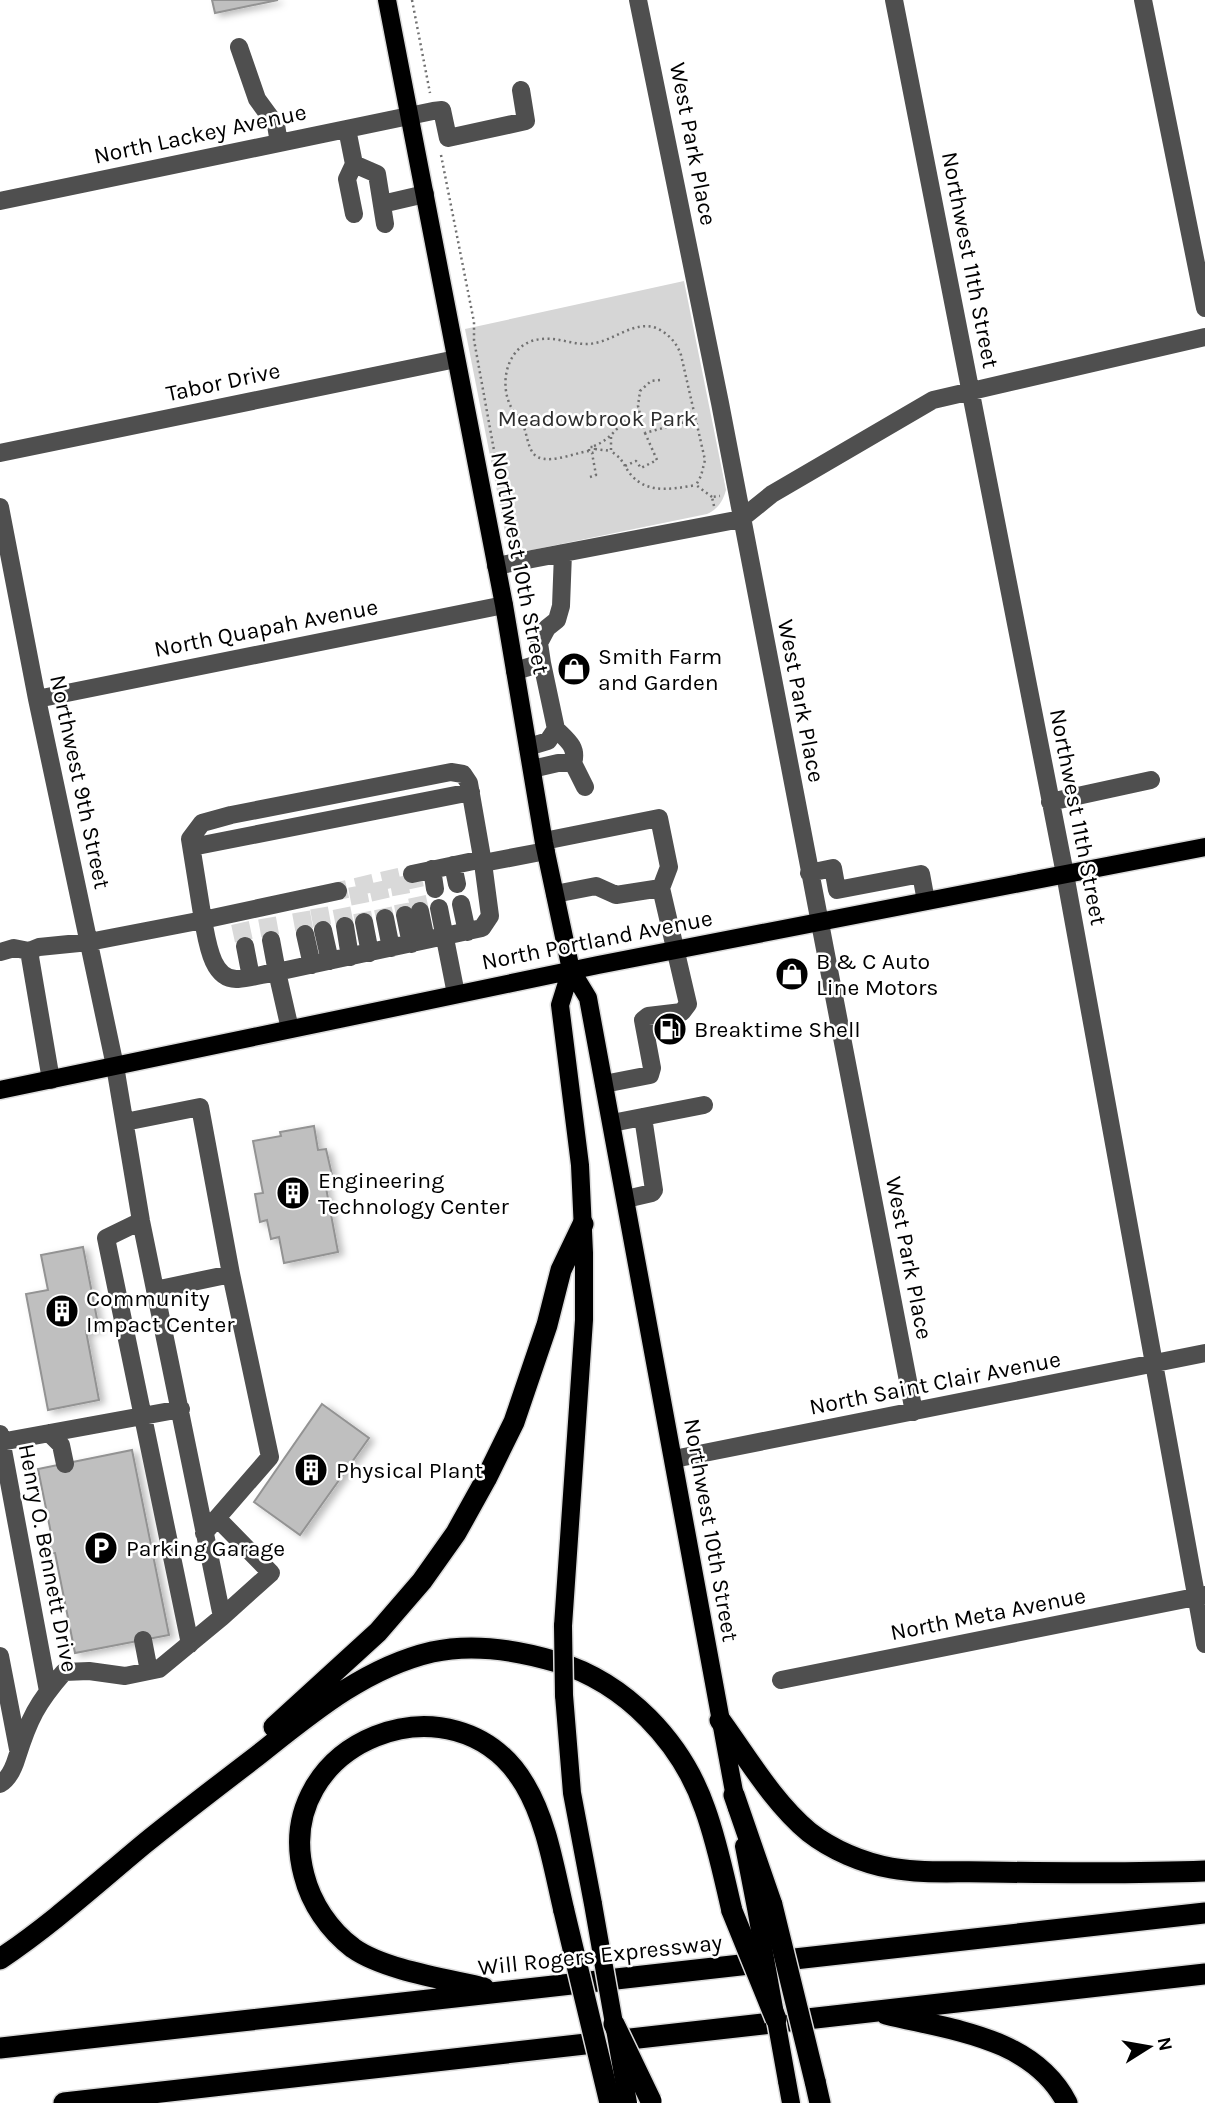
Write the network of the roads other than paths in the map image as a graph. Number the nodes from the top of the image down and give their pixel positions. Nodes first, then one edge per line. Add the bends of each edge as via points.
1 (387, 0) edge
2 (638, 0) edge
3 (894, 0) edge
4 (1143, 0) edge
5 (239, 47) dead end
6 (521, 90) dead end
7 (410, 116) junction
8 (347, 128) junction
9 (279, 143) junction
10 (354, 164) junction
11 (425, 194) junction
12 (0, 201) edge
13 (382, 204) junction
14 (354, 214) dead end
15 (386, 224) dead end
16 (1205, 308) edge
17 (1205, 337) edge
18 (456, 359) junction
19 (970, 392) junction
20 (0, 453) edge
21 (0, 507) edge
22 (741, 519) junction
23 (563, 553) junction
24 (496, 566) junction
25 (504, 605) junction
26 (542, 663) junction
27 (515, 671) junction
28 (37, 699) junction
29 (556, 729) junction
30 (528, 747) junction
31 (573, 764) junction
32 (532, 769) junction
33 (1151, 780) dead end
34 (585, 787) dead end
35 (471, 792) junction
36 (1051, 802) junction
37 (545, 846) junction
38 (192, 848) junction
39 (1205, 848) edge
40 (483, 861) junction
41 (453, 865) junction
42 (432, 869) junction
43 (809, 873) junction
44 (412, 874) tunnel mouth
45 (1065, 874) junction
46 (457, 884) dead end
47 (852, 887) junction
48 (661, 888) junction
49 (435, 889) dead end
50 (338, 891) tunnel mouth
51 (555, 894) junction
52 (926, 901) junction
53 (461, 904) dead end
54 (439, 908) tunnel mouth
55 (413, 913) tunnel mouth
56 (856, 914) junction
57 (385, 918) tunnel mouth
58 (203, 920) junction
59 (819, 921) junction
60 (364, 922) tunnel mouth
61 (345, 926) tunnel mouth
62 (323, 930) tunnel mouth
63 (467, 932) junction
64 (305, 934) tunnel mouth
65 (445, 936) junction
66 (271, 940) tunnel mouth
67 (89, 942) junction
68 (418, 942) junction
69 (245, 946) tunnel mouth
70 (391, 948) junction
71 (676, 949) junction
72 (29, 951) junction
73 (0, 952) edge
74 (370, 953) junction
75 (351, 957) junction
76 (330, 961) junction
77 (312, 965) junction
78 (571, 970) junction
79 (277, 972) junction
80 (251, 977) junction
81 (456, 994) junction
82 (289, 1029) junction
83 (116, 1066) junction
84 (51, 1080) junction
85 (604, 1084) junction
86 (0, 1090) edge
87 (704, 1105) dead end
88 (643, 1117) junction
89 (125, 1122) junction
90 (612, 1123) junction
91 (626, 1199) junction
92 (141, 1221) junction
93 (583, 1224) junction
94 (232, 1274) junction
95 (155, 1290) junction
96 (1205, 1353) edge
97 (1154, 1363) junction
98 (181, 1409) junction
99 (914, 1412) junction
100 (142, 1416) junction
101 (49, 1433) junction
102 (1, 1438) edge
103 (674, 1459) junction
104 (65, 1464) dead end
105 (217, 1518) junction
106 (204, 1533) junction
107 (1201, 1596) edge
108 (222, 1617) junction
109 (143, 1640) dead end
110 (190, 1644) junction
111 (1205, 1644) edge
112 (0, 1656) edge
113 (149, 1671) junction
114 (781, 1680) dead end
115 (48, 1691) junction
116 (720, 1720) junction
117 (19, 1751) junction
118 (0, 1784) edge
119 (734, 1795) joint
120 (161, 1830) junction
121 (1205, 1871) edge
122 (764, 1907) junction
123 (1205, 1913) edge
124 (0, 1959) edge
125 (1205, 1974) edge
126 (500, 1992) junction
127 (874, 2011) junction
128 (776, 2019) junction
129 (614, 2024) junction
130 (0, 2048) edge
131 (651, 2102) edge
132 (64, 2103) edge
133 (610, 2103) edge
134 (628, 2103) edge
135 (791, 2103) edge
136 (820, 2103) edge
137 (1067, 2103) edge

1 - 7 main road, Northwest 10th Street
2 - 22 street, West Park Place
3 - 19 street, Northwest 11th Street
4 - 16 street
5 - 9 street via 257,99 276,125
6 - 7 street, North Lackey Avenue via 526,121 448,138 442,110
7 - 8 street, North Lackey Avenue
7 - 11 main road, Northwest 10th Street
8 - 9 street, North Lackey Avenue
8 - 10 street
9 - 12 street, North Lackey Avenue
10 - 13 street via 377,174
10 - 14 street via 347,179
11 - 13 street
11 - 18 main road, Northwest 10th Street
13 - 15 street
17 - 19 street
18 - 20 street, Tabor Drive
18 - 24 main road, Northwest 10th Street
19 - 22 street via 933,400 772,494
19 - 36 street, Northwest 11th Street
21 - 28 street, Northwest 9th Street
22 - 23 street
22 - 43 street, West Park Place
23 - 24 street
23 - 26 street via 561,606 557,620 539,643
24 - 25 main road, Northwest 10th Street
25 - 27 main road, Northwest 10th Street
25 - 28 street, North Quapah Avenue
26 - 27 street
26 - 29 street
27 - 30 main road, Northwest 10th Street
28 - 67 street, Northwest 9th Street
29 - 30 street via 548,741
29 - 31 street via 573,747
30 - 32 main road, Northwest 10th Street
31 - 32 street
31 - 34 street
32 - 37 main road, Northwest 10th Street
33 - 36 street
35 - 38 street
35 - 38 street via 463,774 408,779 202,823 190,839
35 - 40 street
36 - 45 street, Northwest 11th Street
37 - 40 street
37 - 48 street via 659,817 669,867
37 - 51 main road, Northwest 10th Street
38 - 58 street
39 - 45 main road, North Portland Avenue
40 - 41 street
40 - 63 street via 491,916 482,928
41 - 42 street
41 - 46 street
42 - 44 street
42 - 49 street
43 - 47 street via 833,868 837,890
43 - 59 street, West Park Place
45 - 52 main road, North Portland Avenue
45 - 97 street, Northwest 11th Street
47 - 52 street via 921,874
47 - 56 street
48 - 51 street via 616,895 596,886
48 - 71 street
50 - 58 street via 309,904
51 - 78 main road, Northwest 10th Street
52 - 56 main road, North Portland Avenue
53 - 63 street
54 - 65 street
55 - 68 street
56 - 59 main road, North Portland Avenue
57 - 70 street
58 - 67 street
58 - 80 street via 214,962 223,975 234,980
59 - 71 main road, North Portland Avenue
59 - 99 street, West Park Place
60 - 74 street
61 - 75 street
62 - 76 street
63 - 65 street
64 - 77 street
65 - 68 street
65 - 81 street
66 - 79 street
67 - 72 street
67 - 83 street, Northwest 9th Street
68 - 70 street
69 - 80 street
70 - 74 street
71 - 78 main road, North Portland Avenue
71 - 85 street via 688,1004 682,1012 643,1020 650,1075
72 - 73 street via 14,948
72 - 84 street
74 - 75 street
75 - 76 street
76 - 77 street
77 - 79 street
78 - 81 main road, North Portland Avenue
78 - 85 main road, Northwest 10th Street via 588,998
78 - 93 main road, Northwest 10th Street via 560,1005 578,1135
79 - 80 street
79 - 82 street
81 - 82 main road, North Portland Avenue
82 - 83 main road, North Portland Avenue
83 - 84 main road, North Portland Avenue
83 - 89 street, Northwest 9th Street
84 - 86 main road, North Portland Avenue
85 - 90 main road, Northwest 10th Street
87 - 88 street
88 - 90 street
88 - 91 street via 654,1190
89 - 92 street, Northwest 9th Street
89 - 94 street via 200,1107
90 - 91 main road, Northwest 10th Street
91 - 103 main road, Northwest 10th Street
92 - 95 street, Northwest 9th Street
92 - 100 street via 106,1238
93 - 120 highway via 561,1270 514,1422 456,1532 422,1581 378,1632
93 - 129 main road, Northwest 10th Street, bridge via 584,1320 563,1626 564,1695 572,1793
94 - 95 street
94 - 105 street via 270,1457
95 - 98 street, Northwest 9th Street
96 - 97 street, North Saint Clair Avenue
97 - 99 street, North Saint Clair Avenue
97 - 107 street, Northwest 11th Street
98 - 100 street
98 - 106 street, Northwest 9th Street
99 - 103 street, North Saint Clair Avenue
100 - 101 street
100 - 110 street
101 - 102 street
101 - 104 street via 61,1445
102 - 115 street, Henry O. Bennett Drive
103 - 116 main road, Northwest 10th Street
105 - 106 street
105 - 108 street via 271,1573
106 - 108 street, Northwest 9th Street
107 - 111 street, Northwest 11th Street
107 - 114 street, North Meta Avenue
108 - 110 street
109 - 113 street
110 - 113 street via 159,1669
112 - 117 street
113 - 115 street via 125,1676 64,1672
115 - 117 street via 30,1718
116 - 119 main road, Northwest 10th Street
116 - 121 highway via 785,1807 810,1832 866,1862 929,1871
117 - 118 street via 14,1767
119 - 122 highway
120 - 124 highway
120 - 128 highway, bridge via 369,1676 434,1652 470,1647 541,1657 579,1669 607,1685 634,1705 678,1754 702,1800 732,1911
122 - 128 main road, bridge
122 - 136 highway, bridge
123 - 126 highway, Will Rogers Expressway
125 - 127 highway
126 - 130 highway, Will Rogers Expressway
126 - 133 highway, bridge via 373,1959 354,1948 320,1912 307,1889 301,1863 304,1814 321,1776 356,1744 405,1727 452,1729 493,1749 524,1784 537,1809
127 - 132 highway
127 - 137 highway via 999,2043 1050,2077
128 - 135 main road, bridge
129 - 131 highway, bridge
129 - 134 main road, Northwest 10th Street, bridge

